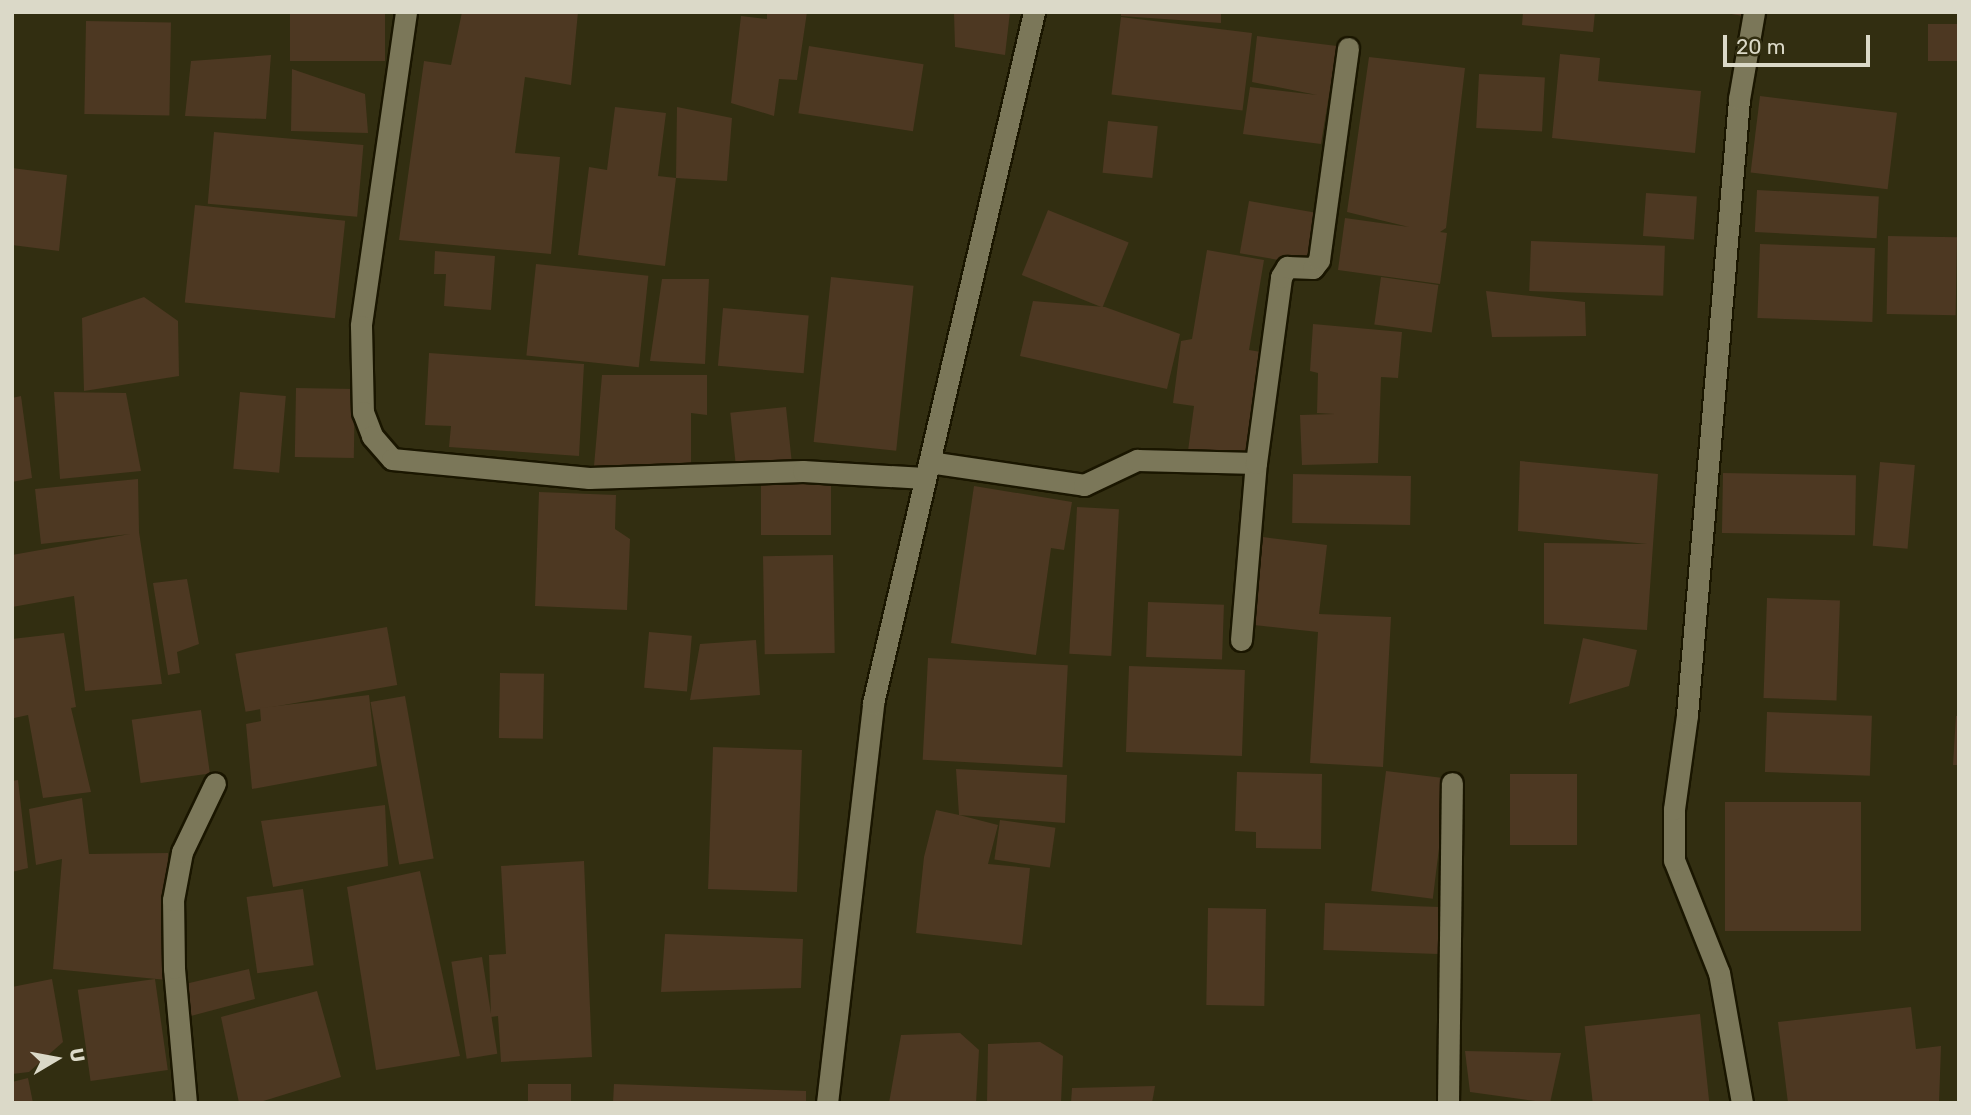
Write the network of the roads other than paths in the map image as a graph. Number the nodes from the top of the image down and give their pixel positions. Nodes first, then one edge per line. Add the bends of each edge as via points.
1 (406, 12) edge
2 (1034, 12) edge
3 (1754, 12) edge
4 (1348, 48) dead end
5 (1256, 463) junction
6 (927, 470) junction
7 (1241, 640) dead end
8 (215, 783) dead end
9 (1452, 783) dead end
10 (186, 1103) edge
11 (827, 1103) edge
12 (1448, 1103) edge
13 (1742, 1103) edge

1 - 6 street via 361,326 363,412 372,436 392,459 589,478
2 - 6 street
3 - 13 street via 1739,99 1687,715 1674,810 1674,860 1719,973
4 - 5 street via 1319,260 1314,268 1287,267 1281,277
5 - 6 street via 1137,460 1084,485
5 - 7 street
6 - 11 street via 873,703
8 - 10 street via 182,852 173,900
9 - 12 street

